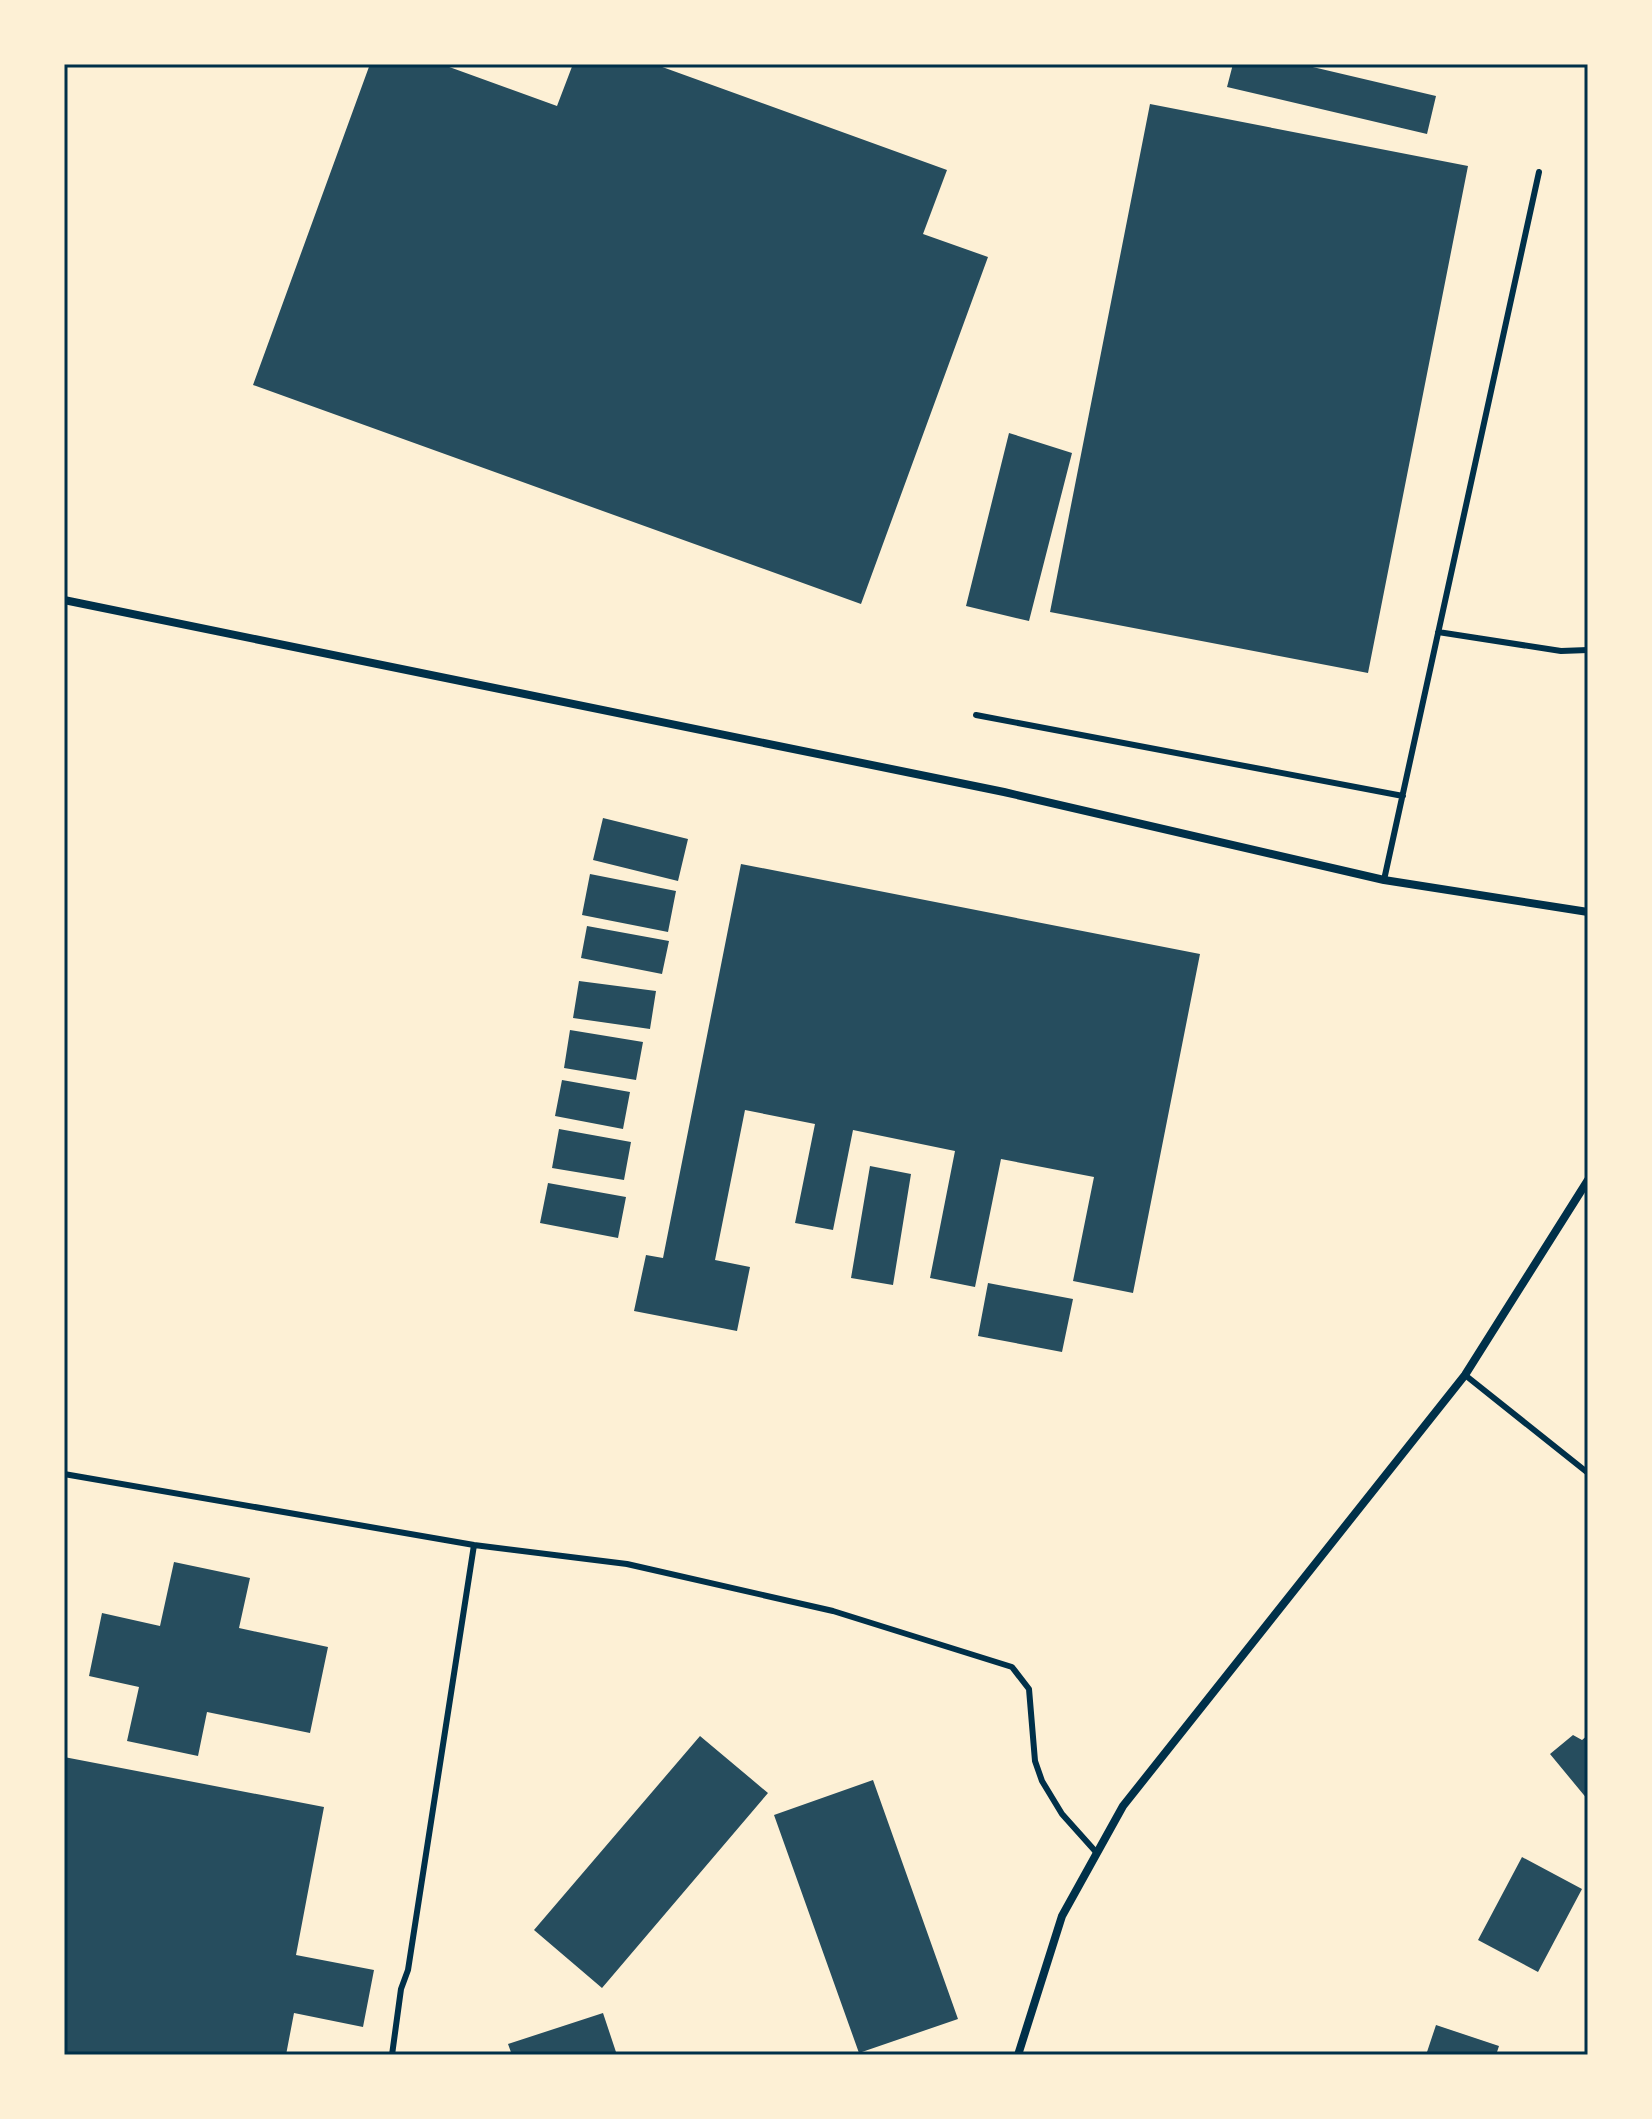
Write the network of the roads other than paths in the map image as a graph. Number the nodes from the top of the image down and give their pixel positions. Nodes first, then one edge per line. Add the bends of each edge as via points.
1 (1539, 172) dead end
2 (64, 600) edge
3 (1438, 632) junction
4 (1588, 650) edge
5 (976, 715) dead end
6 (1403, 796) junction
7 (1384, 880) junction
8 (1588, 912) edge
9 (1588, 1180) edge
10 (1465, 1375) junction
11 (1588, 1473) edge
12 (64, 1474) edge
13 (474, 1545) junction
14 (1096, 1852) junction
15 (392, 2055) edge
16 (1018, 2055) edge

1 - 3 lane
2 - 7 street via 1004,792
3 - 4 lane via 1561,651
3 - 6 lane
5 - 6 lane
6 - 7 lane
7 - 8 street
9 - 10 street
10 - 11 lane
10 - 14 street via 1123,1806
12 - 13 lane
13 - 14 lane via 627,1564 768,1594 1012,1667 1029,1689 1035,1761 1042,1781 1062,1814
13 - 15 lane
14 - 16 street via 1062,1916

